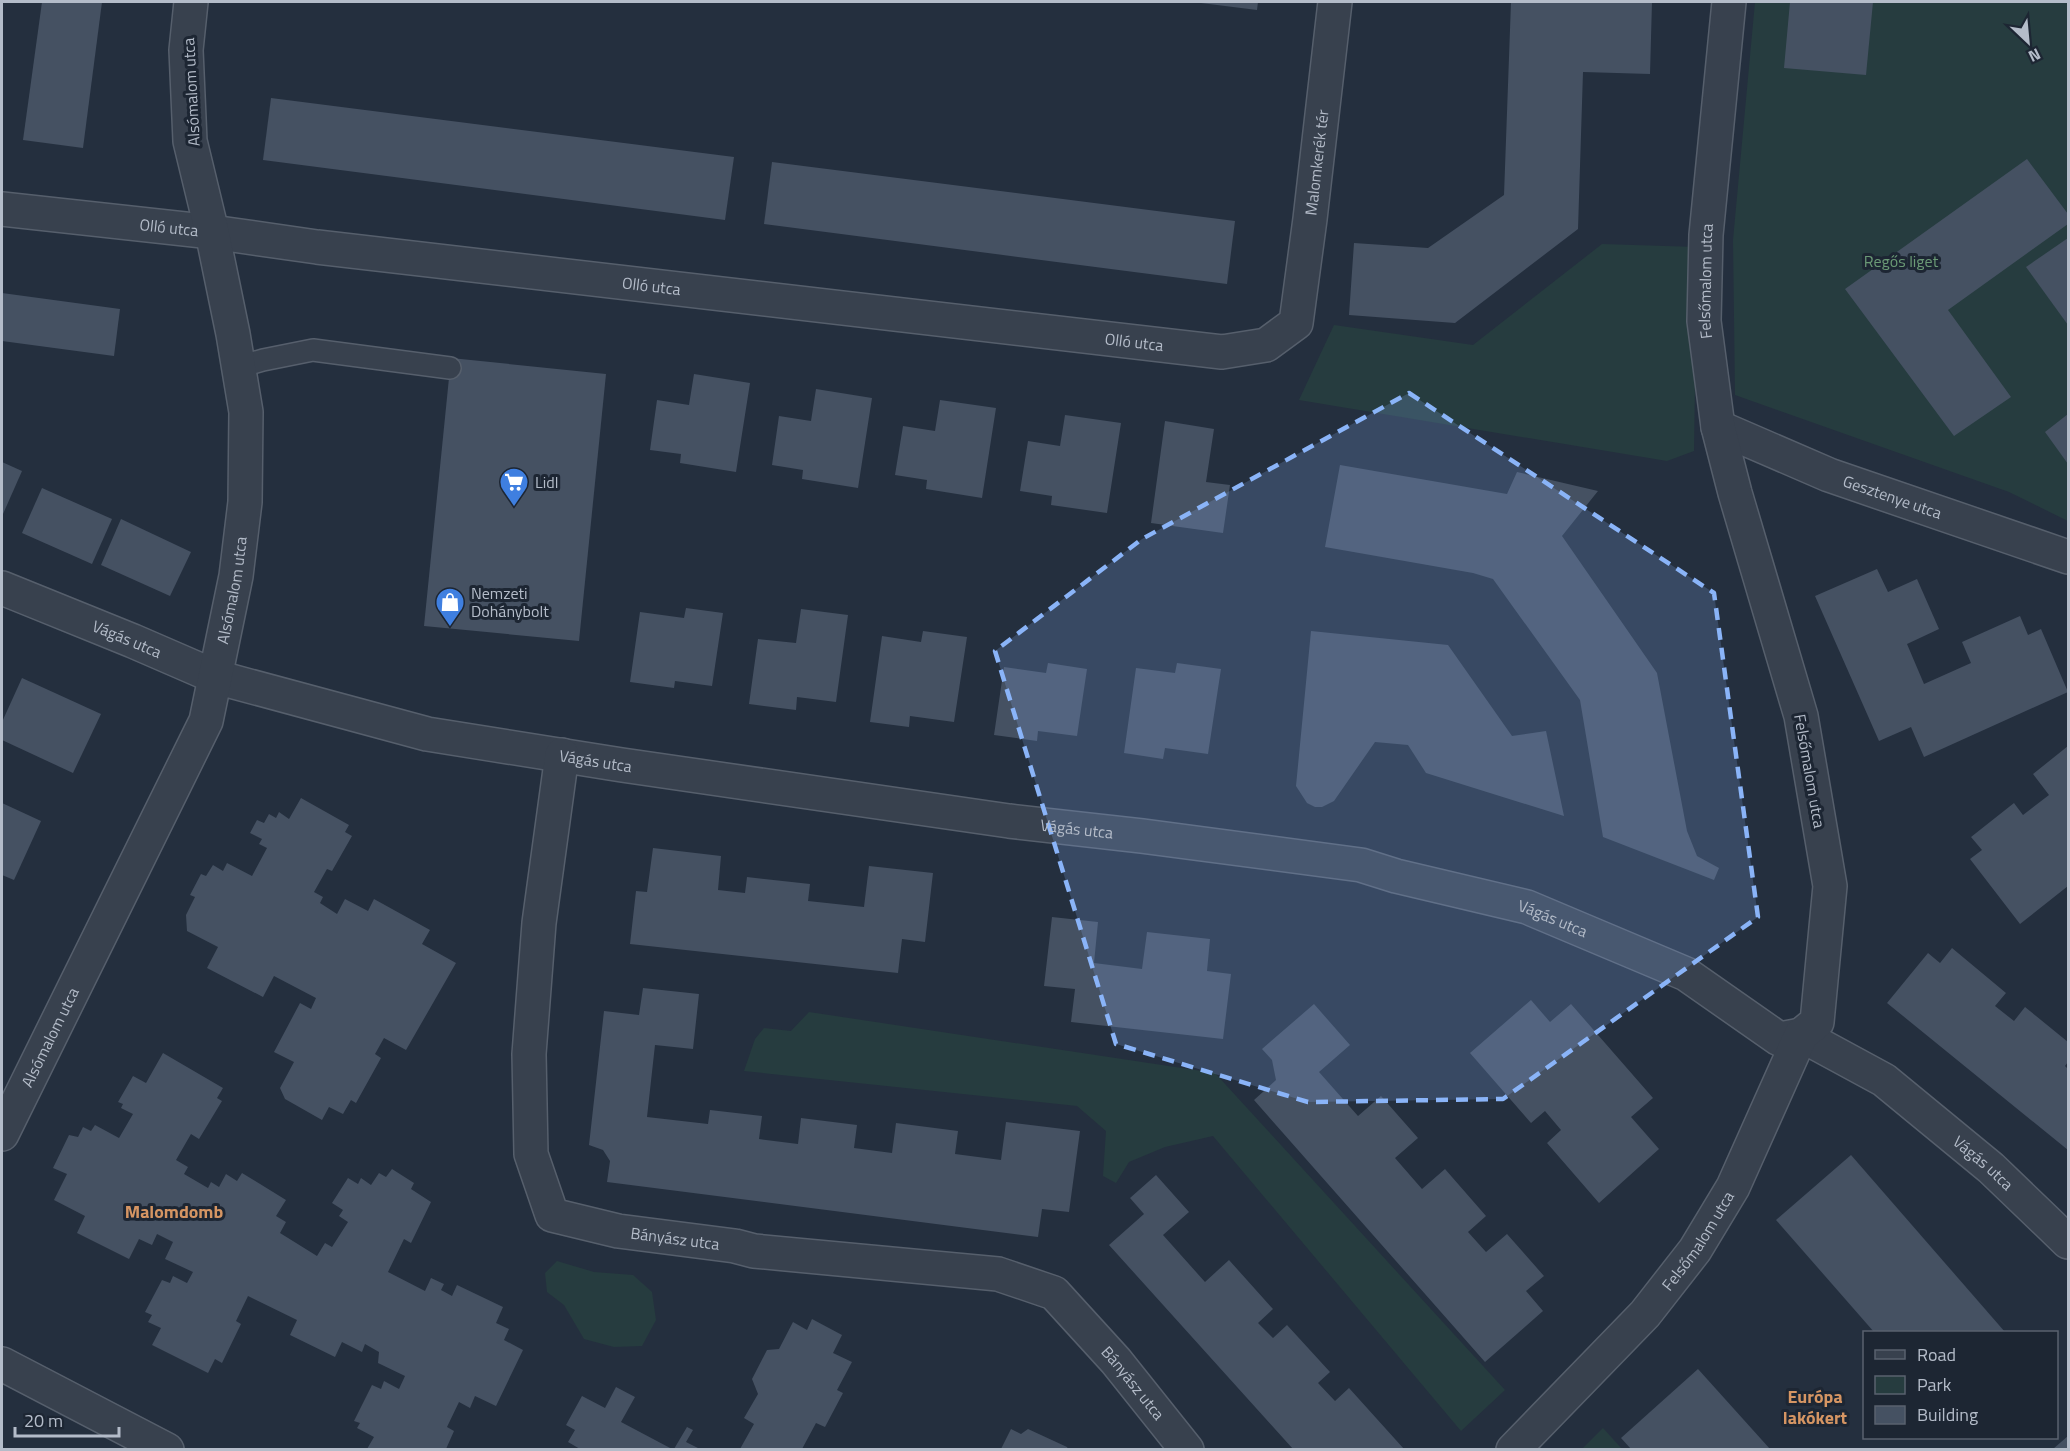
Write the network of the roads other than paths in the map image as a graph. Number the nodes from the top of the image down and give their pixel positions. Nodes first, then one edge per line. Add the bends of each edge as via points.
1 (190, 2) edge
2 (1335, 2) edge
3 (1729, 2) edge
4 (2, 209) edge
5 (212, 232) junction
6 (1296, 323) joint
7 (239, 367) junction
8 (450, 368) dead end
9 (1718, 427) junction
10 (2068, 557) edge
11 (2, 588) edge
12 (216, 677) junction
13 (562, 755) junction
14 (1802, 1035) junction
15 (2, 1134) edge
16 (2068, 1242) edge
17 (2, 1364) edge
18 (167, 1449) edge
19 (1187, 1449) edge
20 (1513, 1449) edge

1 - 5 street, Alsómalom utca via 186,50 190,141
2 - 6 street, Malomkerék tér
3 - 9 street, Felsőmalom utca via 1706,256 1704,321
4 - 5 street, Olló utca
5 - 6 street, Olló utca via 1222,352 1266,345
5 - 7 street, Alsómalom utca
7 - 8 lane via 313,350
7 - 12 street, Alsómalom utca via 246,412 245,502 236,576
9 - 10 street, Gesztenye utca via 1829,475
9 - 14 street, Felsőmalom utca via 1801,716 1830,886 1817,1022
11 - 12 street, Vágás utca
12 - 13 street, Vágás utca via 427,734
12 - 15 street, Alsómalom utca via 206,721
13 - 14 street, Vágás utca via 1009,821 1361,865 1527,907 1686,974 1779,1040
13 - 19 street, Bányász utca via 539,923 529,1054 531,1154 552,1215 618,1231 754,1251 998,1274 1054,1293 1116,1361
14 - 16 street, Vágás utca via 1884,1080 1991,1168
14 - 20 street, Felsőmalom utca via 1733,1187 1695,1250 1645,1314
17 - 18 street

